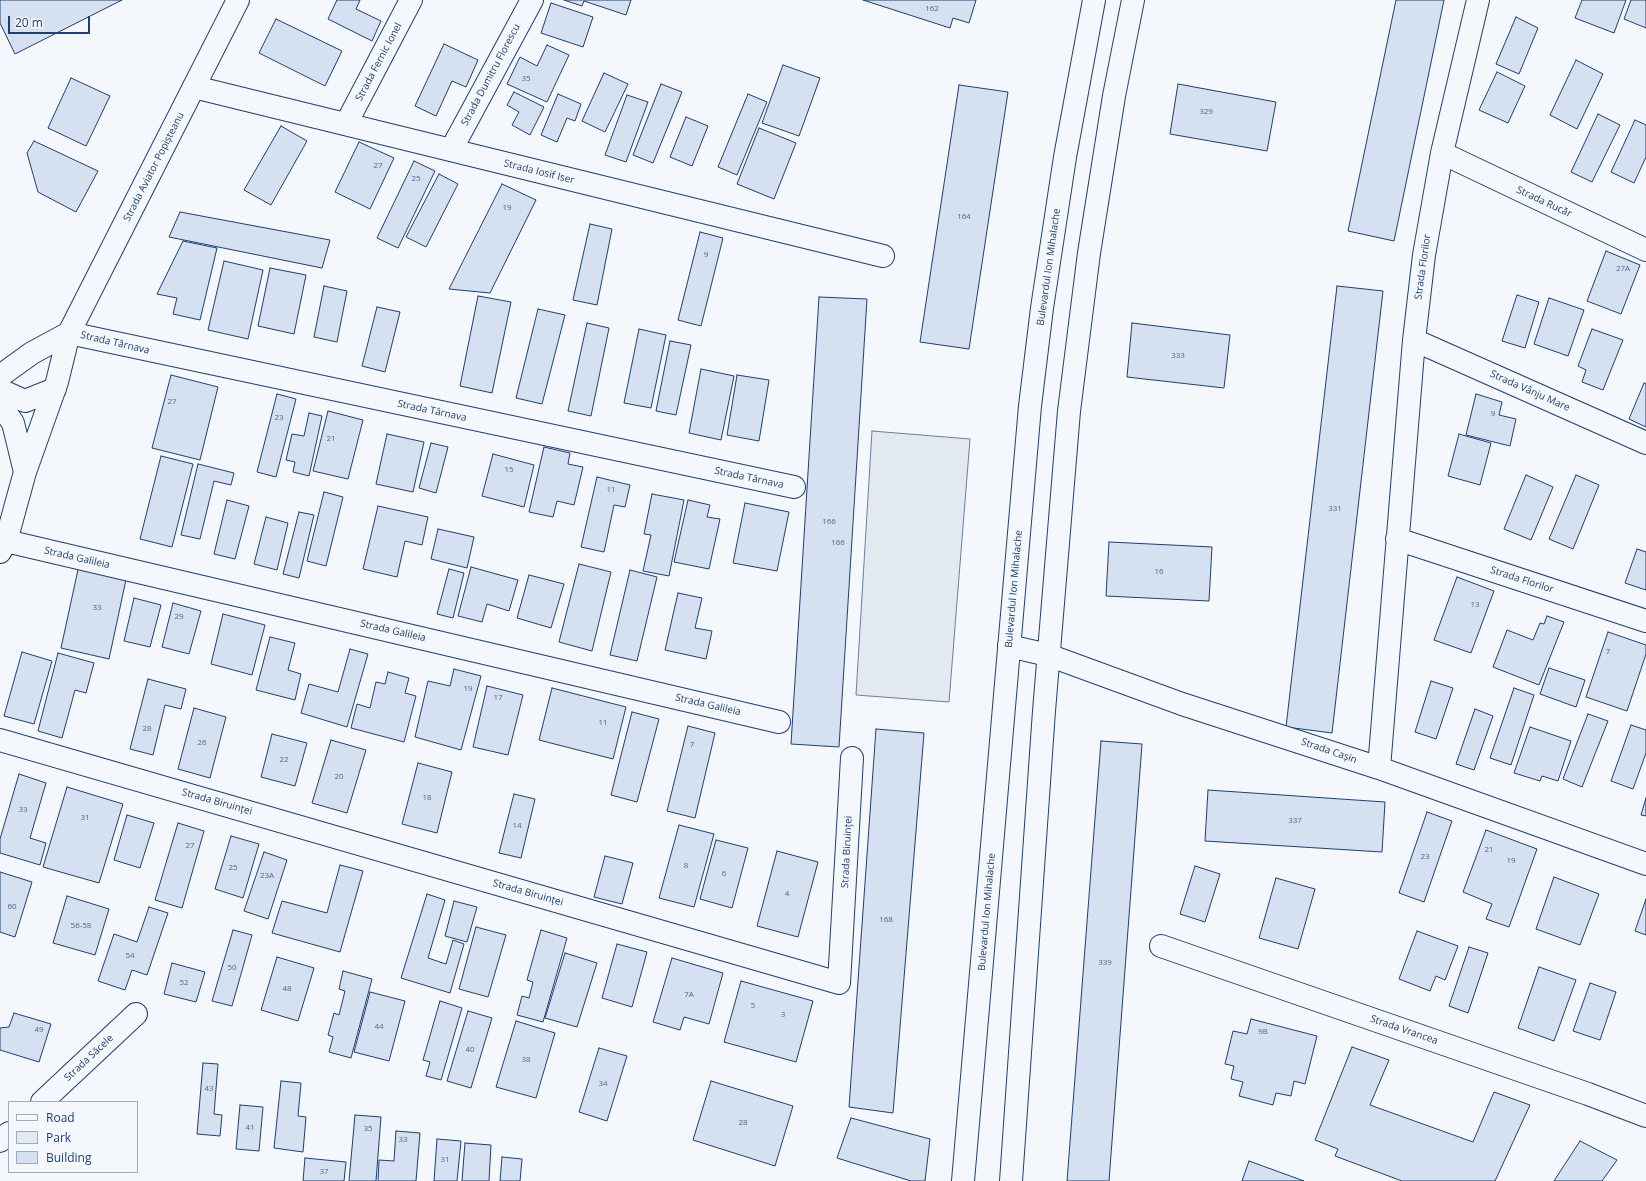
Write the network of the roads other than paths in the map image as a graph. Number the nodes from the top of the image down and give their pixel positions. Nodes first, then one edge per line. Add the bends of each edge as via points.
1 (238, 0) edge
2 (411, 0) edge
3 (532, 0) edge
4 (1094, 0) edge
5 (1133, 0) edge
6 (1478, 0) edge
7 (194, 87) junction
8 (346, 124) junction
9 (451, 150) junction
10 (1442, 153) junction
11 (1646, 250) edge
12 (883, 256) dead end
13 (69, 333) junction
14 (1414, 340) junction
15 (0, 376) edge
16 (0, 390) edge
17 (55, 390) junction
18 (0, 404) edge
19 (1646, 443) edge
20 (25, 472) junction
21 (794, 487) dead end
22 (1397, 539) junction
23 (3, 546) edge
24 (1646, 621) edge
25 (1009, 646) junction
26 (1048, 655) junction
27 (780, 722) dead end
28 (0, 740) edge
29 (852, 758) dead end
30 (1379, 768) junction
31 (1646, 864) edge
32 (1161, 946) dead end
33 (136, 1014) dead end
34 (43, 1101) edge
35 (1646, 1116) edge
36 (8, 1134) edge
37 (0, 1141) edge
38 (963, 1181) edge
39 (1011, 1181) edge

1 - 7 street, Strada Aviator Popișteanu
2 - 8 street, Strada Fernic Ionel
3 - 9 street, Strada Dumitru Florescu
4 - 25 street, Bulevardul Ion Mihalache via 1065,157 1042,308 1030,406
5 - 26 street via 1114,96 1079,323
6 - 10 street, Strada Florilor
7 - 8 street, Strada Iosif Iser
7 - 13 street, Strada Aviator Popișteanu
8 - 9 street, Strada Iosif Iser
9 - 12 street, Strada Iosif Iser
10 - 11 street, Strada Rucăr
10 - 14 street, Strada Florilor via 1424,255
13 - 15 street via 32,353
13 - 17 street, Strada Aviator Popișteanu
13 - 21 street, Strada Târnava
14 - 19 street, Strada Vânju Mare
14 - 22 street, Strada Florilor
16 - 17 street via 25,401
17 - 20 street, Strada Aviator Popișteanu
18 - 20 street via 13,423
20 - 23 street, Strada Aviator Popișteanu
22 - 24 street, Strada Florilor
22 - 30 street, Strada Florilor
23 - 27 street, Strada Galileia
25 - 26 street, Strada Cașin
25 - 38 street, Bulevardul Ion Mihalache
26 - 30 street, Strada Cașin via 1182,704
26 - 39 street
28 - 29 street, Strada Biruinței via 839,984
30 - 31 street, Strada Cașin
32 - 35 street, Strada Vrancea via 1581,1091
33 - 34 street, Strada Săcele
36 - 37 street

